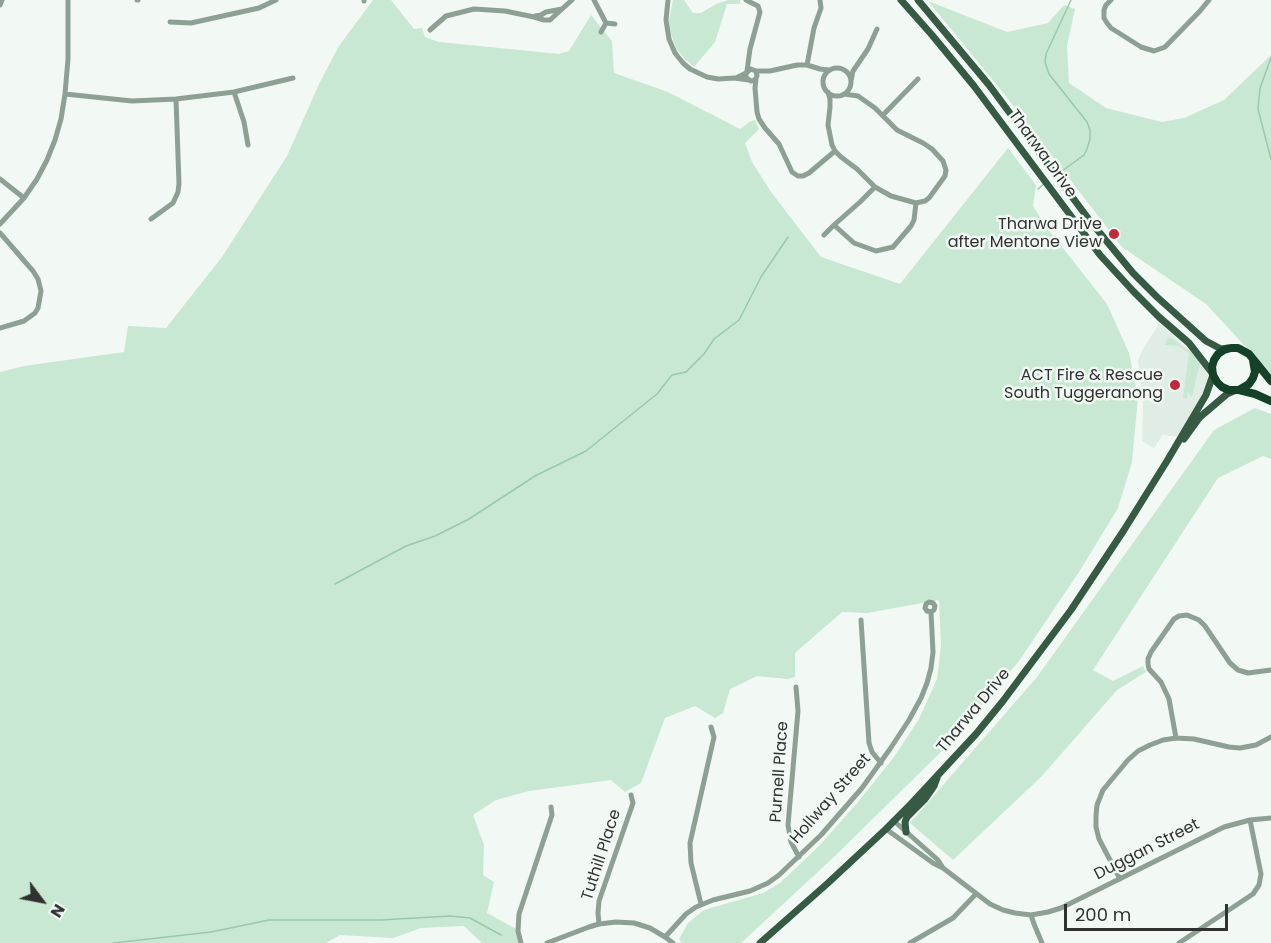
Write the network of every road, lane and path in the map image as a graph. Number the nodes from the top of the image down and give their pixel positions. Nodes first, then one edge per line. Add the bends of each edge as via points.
1 (2, 0) edge
2 (68, 0) edge
3 (276, 0) edge
4 (572, 0) edge
5 (594, 0) edge
6 (668, 0) edge
7 (747, 0) edge
8 (820, 0) edge
9 (901, 0) edge
10 (918, 0) edge
11 (1111, 0) edge
12 (1209, 0) edge
13 (0, 5) edge
14 (170, 22) dead end
15 (606, 23) junction
16 (615, 24) dead end
17 (877, 29) dead end
18 (430, 30) dead end
19 (601, 32) dead end
20 (749, 59) junction
21 (857, 64) junction
22 (808, 65) junction
23 (843, 69) junction
24 (829, 70) junction
25 (746, 72) junction
26 (754, 76) junction
27 (292, 78) dead end
28 (734, 78) junction
29 (918, 79) dead end
30 (851, 82) junction
31 (823, 83) junction
32 (234, 92) junction
33 (828, 92) junction
34 (65, 94) junction
35 (842, 94) junction
36 (858, 96) junction
37 (176, 99) junction
38 (830, 107) junction
39 (883, 115) junction
40 (248, 145) dead end
41 (835, 151) junction
42 (0, 179) edge
43 (875, 187) junction
44 (24, 198) junction
45 (916, 203) junction
46 (152, 219) dead end
47 (0, 224) edge
48 (834, 225) junction
49 (0, 233) edge
50 (824, 236) dead end
51 (0, 328) edge
52 (1231, 348) junction
53 (1253, 360) junction
54 (1213, 375) junction
55 (1271, 381) edge
56 (1237, 390) junction
57 (1271, 401) edge
58 (1167, 461) junction
59 (930, 612) dead end
60 (861, 620) dead end
61 (1271, 670) edge
62 (796, 687) dead end
63 (711, 727) dead end
64 (1176, 738) junction
65 (1271, 739) edge
66 (881, 763) junction
67 (939, 773) junction
68 (631, 795) dead end
69 (551, 807) dead end
70 (1271, 818) edge
71 (1250, 820) junction
72 (894, 821) junction
73 (886, 829) junction
74 (906, 832) junction
75 (799, 857) junction
76 (943, 868) junction
77 (1120, 879) junction
78 (976, 894) junction
79 (701, 904) junction
80 (1031, 915) junction
81 (599, 924) junction
82 (666, 937) junction
83 (558, 941) edge
84 (520, 943) edge
85 (547, 943) edge
86 (673, 943) edge
87 (760, 943) edge
88 (910, 943) edge
89 (1042, 943) edge
90 (1179, 943) edge

1 - 13 street
2 - 34 street
3 - 14 street via 259,9 191,23
4 - 18 street via 550,20 474,9 446,16
5 - 15 street
6 - 28 street via 669,39 683,63 707,77
7 - 20 street via 758,6 760,12
8 - 22 street
9 - 54 main road, Tharwa Drive via 974,86 1109,265 1189,343
10 - 52 main road, Tharwa Drive via 989,85 1133,273 1206,341
11 - 12 street via 1104,18 1111,28 1154,51 1165,47
15 - 16 street
15 - 19 street
17 - 21 street
20 - 25 street
20 - 26 street
21 - 23 street
21 - 30 street
22 - 24 street
22 - 26 street
22 - 31 street
23 - 24 street
23 - 30 street
24 - 31 street
25 - 26 street via 746,76
25 - 28 street
26 - 28 street
26 - 41 street via 759,119 792,172 803,176
27 - 32 street
29 - 39 street
30 - 35 street
30 - 36 street
31 - 33 street
32 - 37 street
32 - 40 street
33 - 35 street
33 - 38 street
34 - 37 street via 132,101
34 - 44 street via 55,140
35 - 36 street
35 - 38 street
36 - 39 street
37 - 46 street via 178,192 173,203
38 - 41 street via 828,125
39 - 45 street via 897,130 932,149 945,165 942,181 929,198
41 - 43 street
42 - 44 street
43 - 45 street
43 - 48 street
44 - 47 street
45 - 48 street via 911,226 893,248 876,250 854,243
48 - 50 street
49 - 51 street via 33,271 41,291 35,313 24,321
52 - 53 highway via 1244,350
52 - 54 highway via 1214,360
53 - 55 highway
53 - 56 highway via 1253,378
54 - 56 highway via 1222,387
54 - 58 main road, Tharwa Drive via 1206,395
56 - 57 highway
56 - 58 main road, Tharwa Drive via 1200,417
58 - 67 main road, Tharwa Drive via 1071,610 1003,701
59 - 66 street, Hollway Street via 933,652 927,683
60 - 66 street via 869,743
61 - 64 street via 1238,670 1199,620 1187,615 1174,619 1151,652 1148,664 1169,699
62 - 75 street, Purnell Place via 798,711 789,825 791,842
63 - 79 street via 714,737 690,843
64 - 65 street via 1240,748
64 - 77 street via 1150,745 1133,755 1117,771 1099,800 1096,827
66 - 75 street, Hollway Street
67 - 72 main road, Tharwa Drive
67 - 74 main road via 934,786 907,818
68 - 81 street, Tuthill Place via 633,803 599,901
69 - 84 street via 552,815 519,914
70 - 71 street, Duggan Street
71 - 77 street, Duggan Street via 1224,827
71 - 90 street via 1261,874 1259,885 1253,894
72 - 73 main road, Tharwa Drive
72 - 74 street, Duggan Street
73 - 76 street, Duggan Street
73 - 87 main road, Tharwa Drive
74 - 76 street, Duggan Street
75 - 79 street, Hollway Street via 762,886
76 - 78 street, Duggan Street
77 - 80 street, Duggan Street via 1061,908
78 - 80 street, Duggan Street via 1003,910
78 - 88 street via 953,918
79 - 82 street, Hollway Street via 686,914
80 - 89 street
81 - 82 street via 634,923
81 - 83 street
82 - 86 street
83 - 85 street

